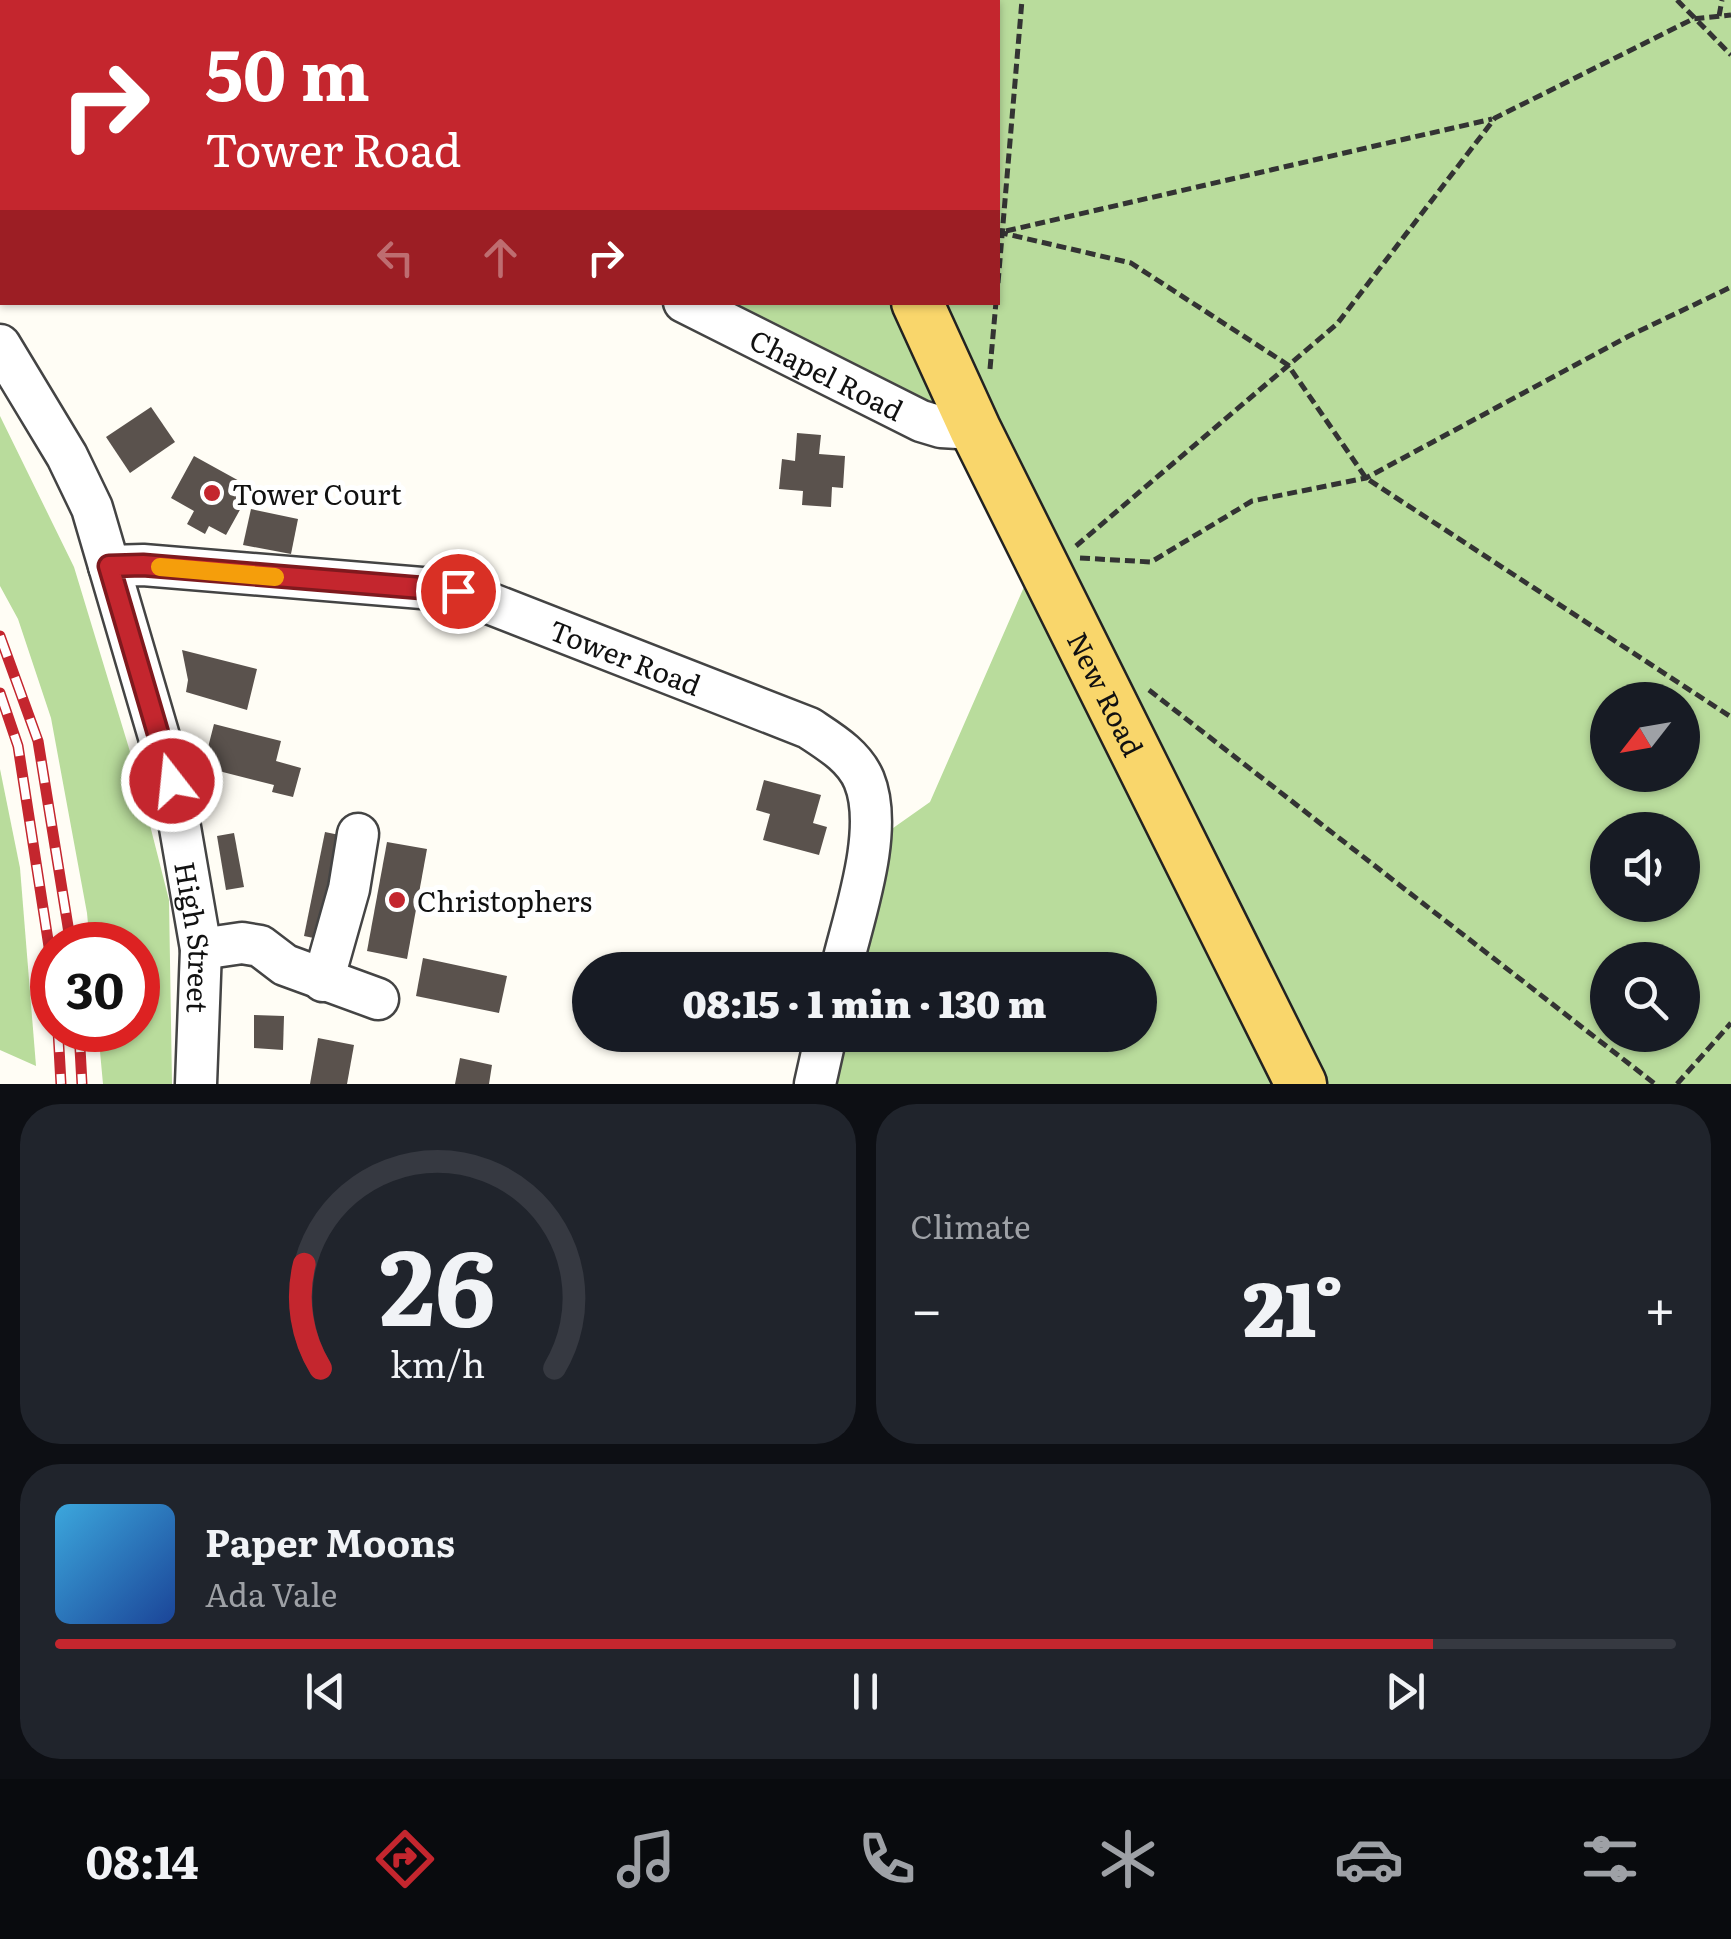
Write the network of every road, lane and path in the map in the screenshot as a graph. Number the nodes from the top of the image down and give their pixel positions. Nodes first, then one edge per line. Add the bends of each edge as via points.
1 (1022, 0) edge
2 (1677, 0) edge
3 (1722, 0) edge
4 (1731, 15) edge
5 (1719, 16) junction
6 (1694, 19) junction
7 (1731, 56) edge
8 (1495, 118) junction
9 (1000, 232) edge
10 (1731, 287) edge
11 (690, 305) edge
12 (918, 305) edge
13 (0, 346) edge
14 (1288, 365) junction
15 (975, 428) junction
16 (1366, 478) junction
17 (109, 566) junction
18 (1139, 683) dead end
19 (1731, 717) edge
20 (358, 834) dead end
21 (201, 949) junction
22 (845, 952) edge
23 (322, 981) junction
24 (378, 1000) dead end
25 (1731, 1023) edge
26 (822, 1052) edge
27 (196, 1084) edge
28 (815, 1084) edge
29 (1301, 1084) edge
30 (1656, 1084) edge
31 (1677, 1084) edge

1 - 9 path
2 - 6 path
3 - 5 path
4 - 5 path
5 - 6 path
6 - 7 path
6 - 8 path
8 - 9 path
8 - 14 path via 1337,324
9 - 14 path via 1131,263
10 - 16 path
11 - 15 street, Chapel Road via 921,420
12 - 15 main road, New Road
13 - 17 street, High Street via 92,508
14 - 16 path
14 - 16 path via 1063,557 1150,562 1252,501
15 - 29 main road, New Road
16 - 19 path
17 - 21 street, High Street via 172,781
17 - 22 street, Tower Road via 458,591 808,728 841,748 864,778 872,810
18 - 30 path
20 - 23 street via 350,889
21 - 23 street via 260,946
21 - 27 street, High Street
23 - 24 street
25 - 31 path
26 - 28 street

